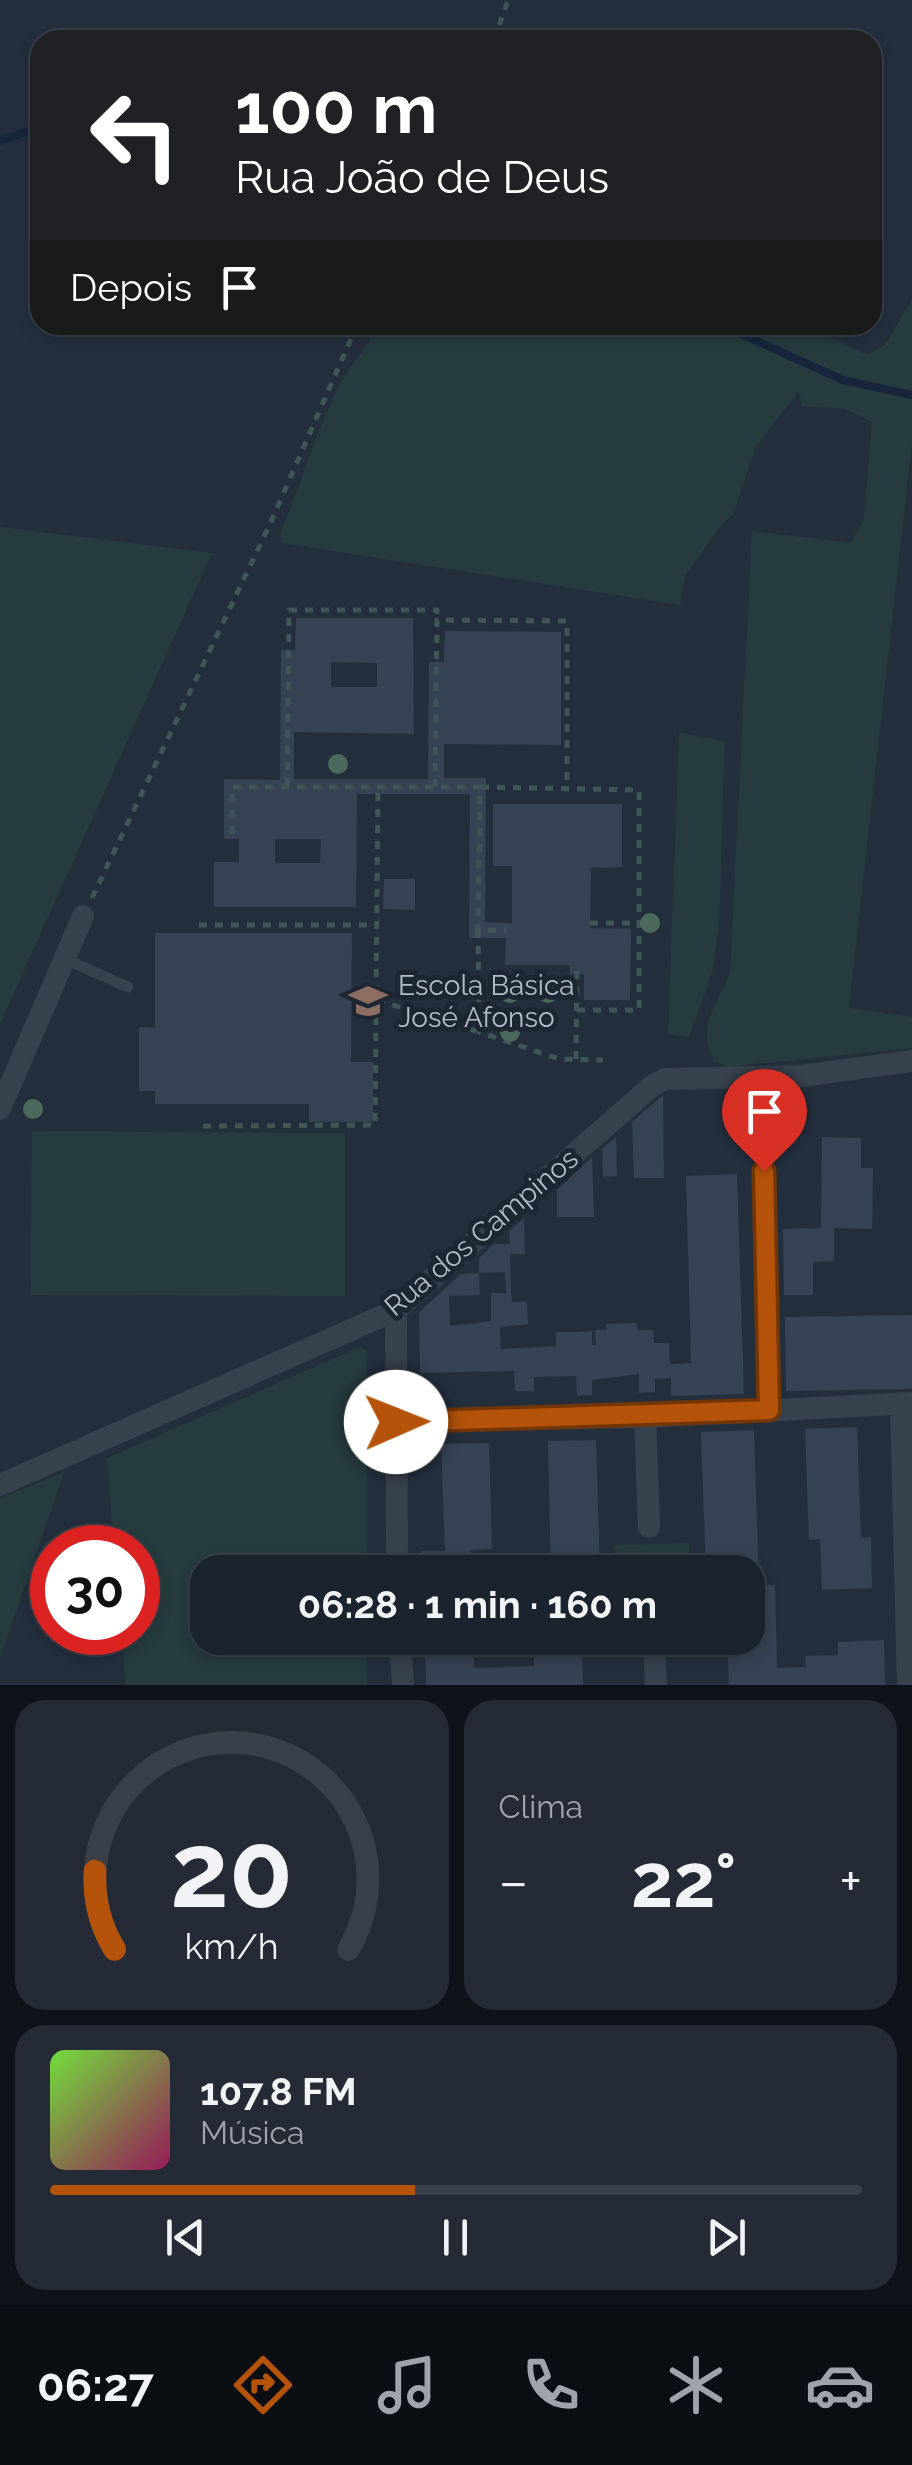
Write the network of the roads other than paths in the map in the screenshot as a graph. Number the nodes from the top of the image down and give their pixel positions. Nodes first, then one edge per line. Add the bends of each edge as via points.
1 (84, 916) road end
2 (65, 960) junction
3 (128, 987) dead end
4 (912, 1061) edge
5 (0, 1109) edge
6 (764, 1171) dead end
7 (396, 1310) junction
8 (907, 1403) edge
9 (769, 1410) junction
10 (645, 1417) junction
11 (396, 1422) junction
12 (3, 1480) edge
13 (649, 1527) dead end
14 (396, 1555) edge
15 (401, 1655) edge
16 (655, 1655) edge
17 (402, 1685) edge
18 (656, 1685) edge
19 (908, 1685) edge

1 - 2 street
2 - 3 lane
2 - 5 street
4 - 7 street, Rua dos Campinos via 801,1076 666,1079
6 - 9 street
7 - 11 street
7 - 12 street, Rua dos Campinos
8 - 9 street
8 - 19 street
9 - 10 street
10 - 11 street
10 - 13 street
11 - 14 street
15 - 17 street
16 - 18 street

